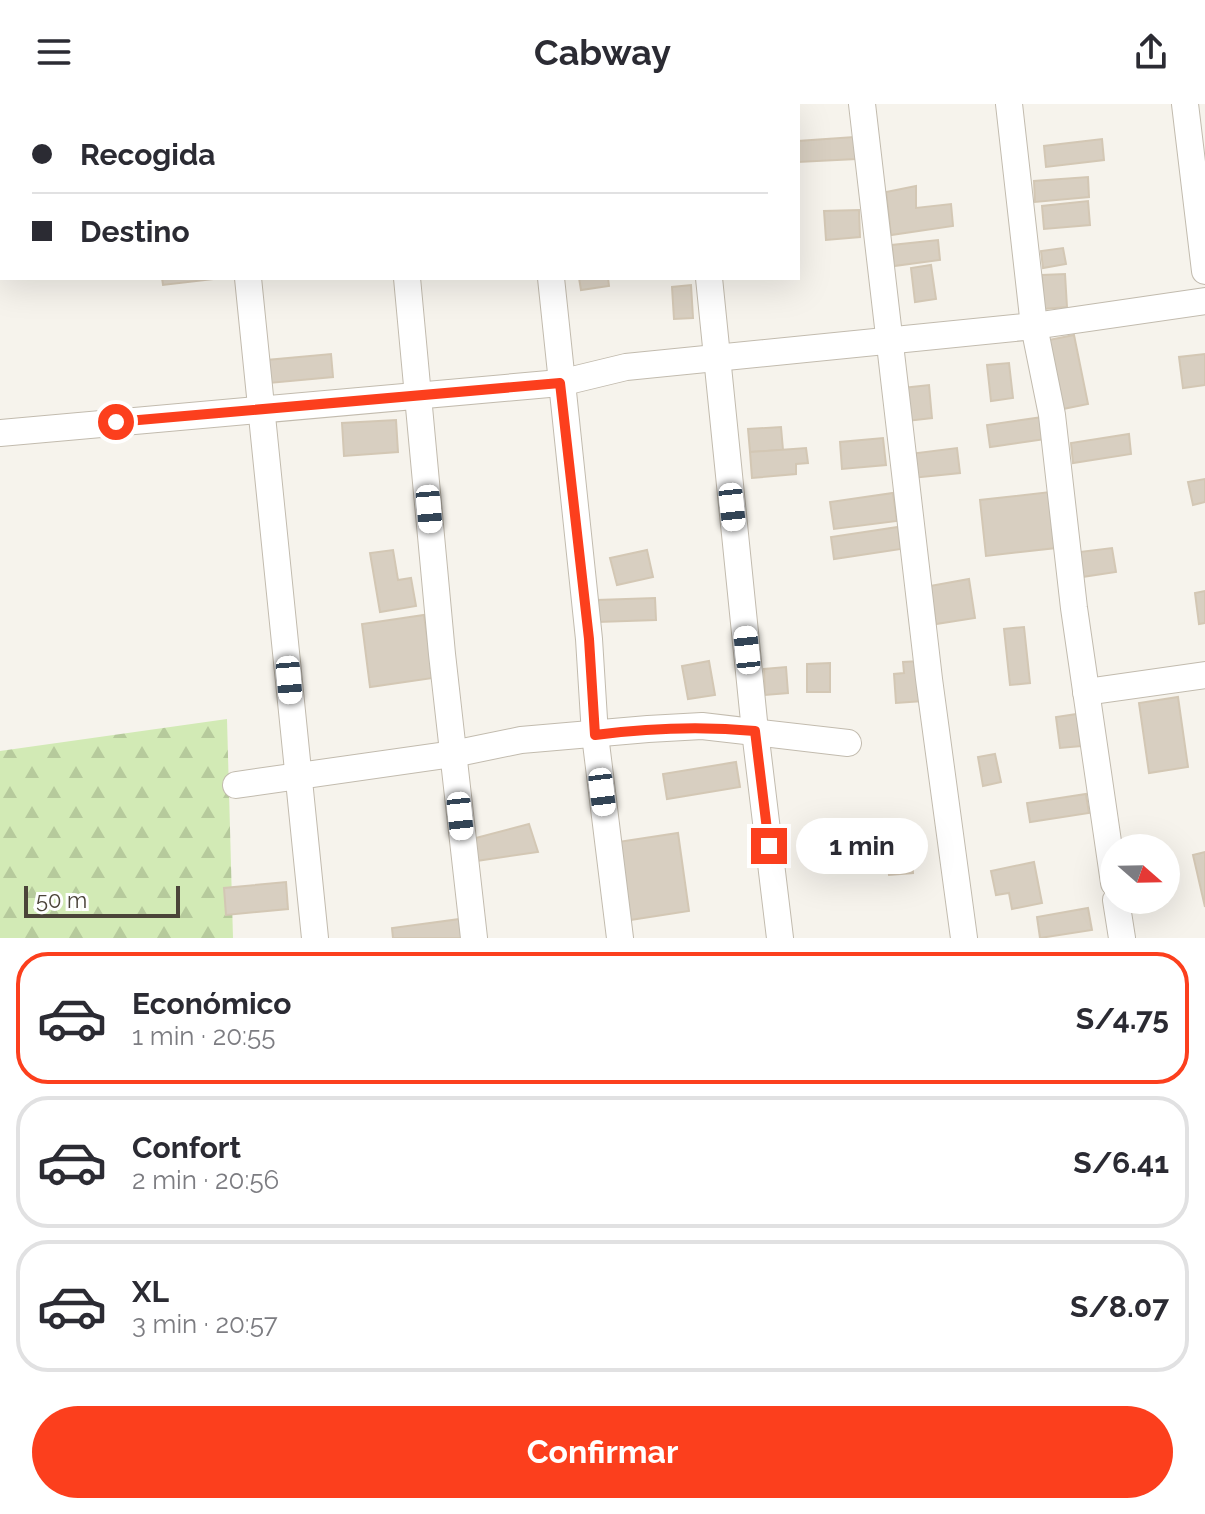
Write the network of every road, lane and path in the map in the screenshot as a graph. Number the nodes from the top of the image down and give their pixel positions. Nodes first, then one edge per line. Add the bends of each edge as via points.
1 (862, 104) edge
2 (1009, 104) edge
3 (1185, 104) edge
4 (1205, 271) edge
5 (248, 280) edge
6 (407, 280) edge
7 (551, 280) edge
8 (709, 280) edge
9 (1205, 301) edge
10 (1034, 326) junction
11 (890, 340) junction
12 (717, 358) junction
13 (560, 383) junction
14 (419, 394) junction
15 (263, 408) junction
16 (0, 433) edge
17 (1205, 675) edge
18 (1086, 692) junction
19 (755, 731) junction
20 (595, 735) junction
21 (848, 743) dead end
22 (453, 754) junction
23 (300, 777) junction
24 (236, 785) dead end
25 (1107, 834) edge
26 (1118, 914) edge
27 (315, 938) edge
28 (474, 938) edge
29 (620, 938) edge
30 (780, 938) edge
31 (964, 938) edge
32 (1122, 938) edge

1 - 11 street
2 - 10 street
3 - 4 street
5 - 15 street
6 - 14 street
7 - 13 street
8 - 12 street
9 - 10 street
10 - 11 street
10 - 18 street via 1052,415
11 - 12 street
11 - 31 street
12 - 13 street via 626,367
12 - 19 street
13 - 14 street
13 - 20 street
14 - 15 street
14 - 22 street
15 - 16 street
15 - 23 street
17 - 18 street
18 - 25 street
19 - 20 street via 702,726
19 - 21 street
19 - 30 street
20 - 22 street via 521,740
20 - 29 street
22 - 23 street
22 - 28 street
23 - 24 street
23 - 27 street
26 - 32 street

